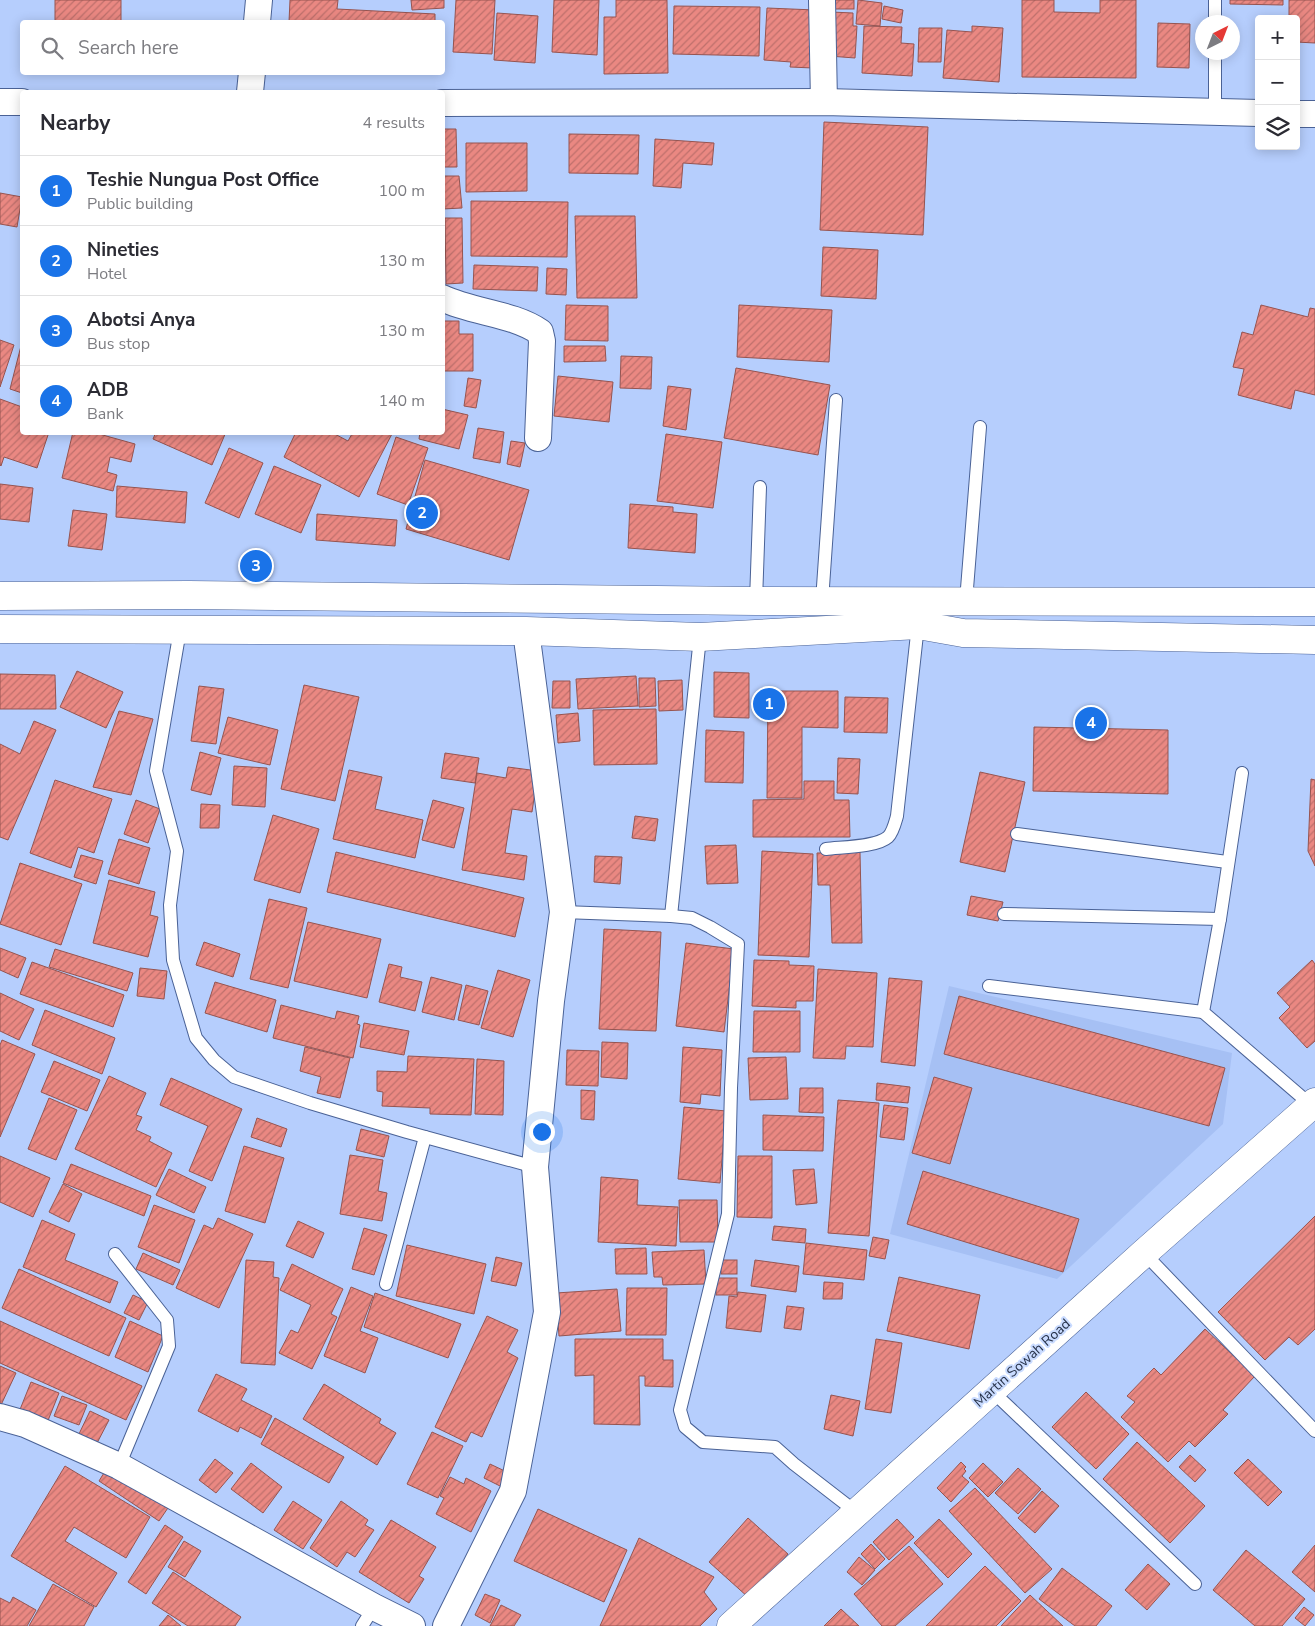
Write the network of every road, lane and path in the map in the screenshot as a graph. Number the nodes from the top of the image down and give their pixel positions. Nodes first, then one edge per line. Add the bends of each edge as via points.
1 (259, 0) edge
2 (822, 0) edge
3 (1215, 0) edge
4 (1215, 15) edge
5 (256, 20) edge
6 (1215, 60) edge
7 (252, 75) edge
8 (250, 90) edge
9 (0, 102) edge
10 (20, 102) edge
11 (824, 102) junction
12 (445, 103) edge
13 (1215, 112) junction
14 (1255, 113) edge
15 (1300, 114) edge
16 (1315, 114) edge
17 (445, 299) edge
18 (836, 400) dead end
19 (980, 427) dead end
20 (538, 438) dead end
21 (760, 487) dead end
22 (0, 596) edge
23 (822, 600) junction
24 (756, 601) junction
25 (966, 601) junction
26 (1315, 602) edge
27 (918, 625) junction
28 (0, 629) edge
29 (180, 630) junction
30 (526, 631) junction
31 (700, 637) junction
32 (1315, 640) edge
33 (1242, 773) dead end
34 (1017, 834) dead end
35 (826, 849) dead end
36 (1227, 862) junction
37 (563, 912) junction
38 (1004, 914) dead end
39 (671, 916) junction
40 (1220, 919) junction
41 (989, 986) dead end
42 (1203, 1012) junction
43 (1313, 1103) edge
44 (425, 1137) junction
45 (535, 1167) junction
46 (1144, 1253) junction
47 (115, 1254) dead end
48 (386, 1284) dead end
49 (992, 1391) junction
50 (0, 1417) edge
51 (1315, 1431) edge
52 (119, 1466) junction
53 (856, 1512) junction
54 (1194, 1584) dead end
55 (368, 1616) edge
56 (412, 1626) edge
57 (446, 1626) edge
58 (731, 1626) edge

1 - 5 street
2 - 11 street
3 - 4 lane
6 - 13 lane
7 - 8 street
9 - 10 street
11 - 12 street
11 - 13 street
13 - 14 street
15 - 16 street
17 - 20 street via 529,324 540,332
18 - 23 lane
19 - 25 lane
21 - 24 lane
22 - 24 main road
23 - 24 main road
23 - 25 main road
25 - 26 main road
27 - 31 main road
27 - 32 main road via 963,633
27 - 35 lane via 894,826 881,842
28 - 29 main road
29 - 30 main road
29 - 44 lane via 156,771 177,851 170,905 173,960 196,1038 234,1077
30 - 31 main road
30 - 37 street
31 - 39 lane
33 - 36 lane
34 - 36 lane
36 - 40 lane
37 - 39 lane
37 - 45 street
38 - 40 lane
39 - 53 lane via 692,918 738,944 728,1214 680,1410 685,1427 703,1442 774,1446
40 - 42 lane
41 - 42 lane
42 - 43 lane
43 - 46 main road, Martin Sowah Road
44 - 45 lane
44 - 48 lane
45 - 57 street via 547,1312 515,1482
46 - 49 main road, Martin Sowah Road
46 - 51 lane
47 - 52 lane via 167,1320 169,1346
49 - 53 main road, Martin Sowah Road
49 - 54 lane
50 - 52 street via 25,1424
52 - 55 street
53 - 58 main road, Martin Sowah Road
55 - 56 street

